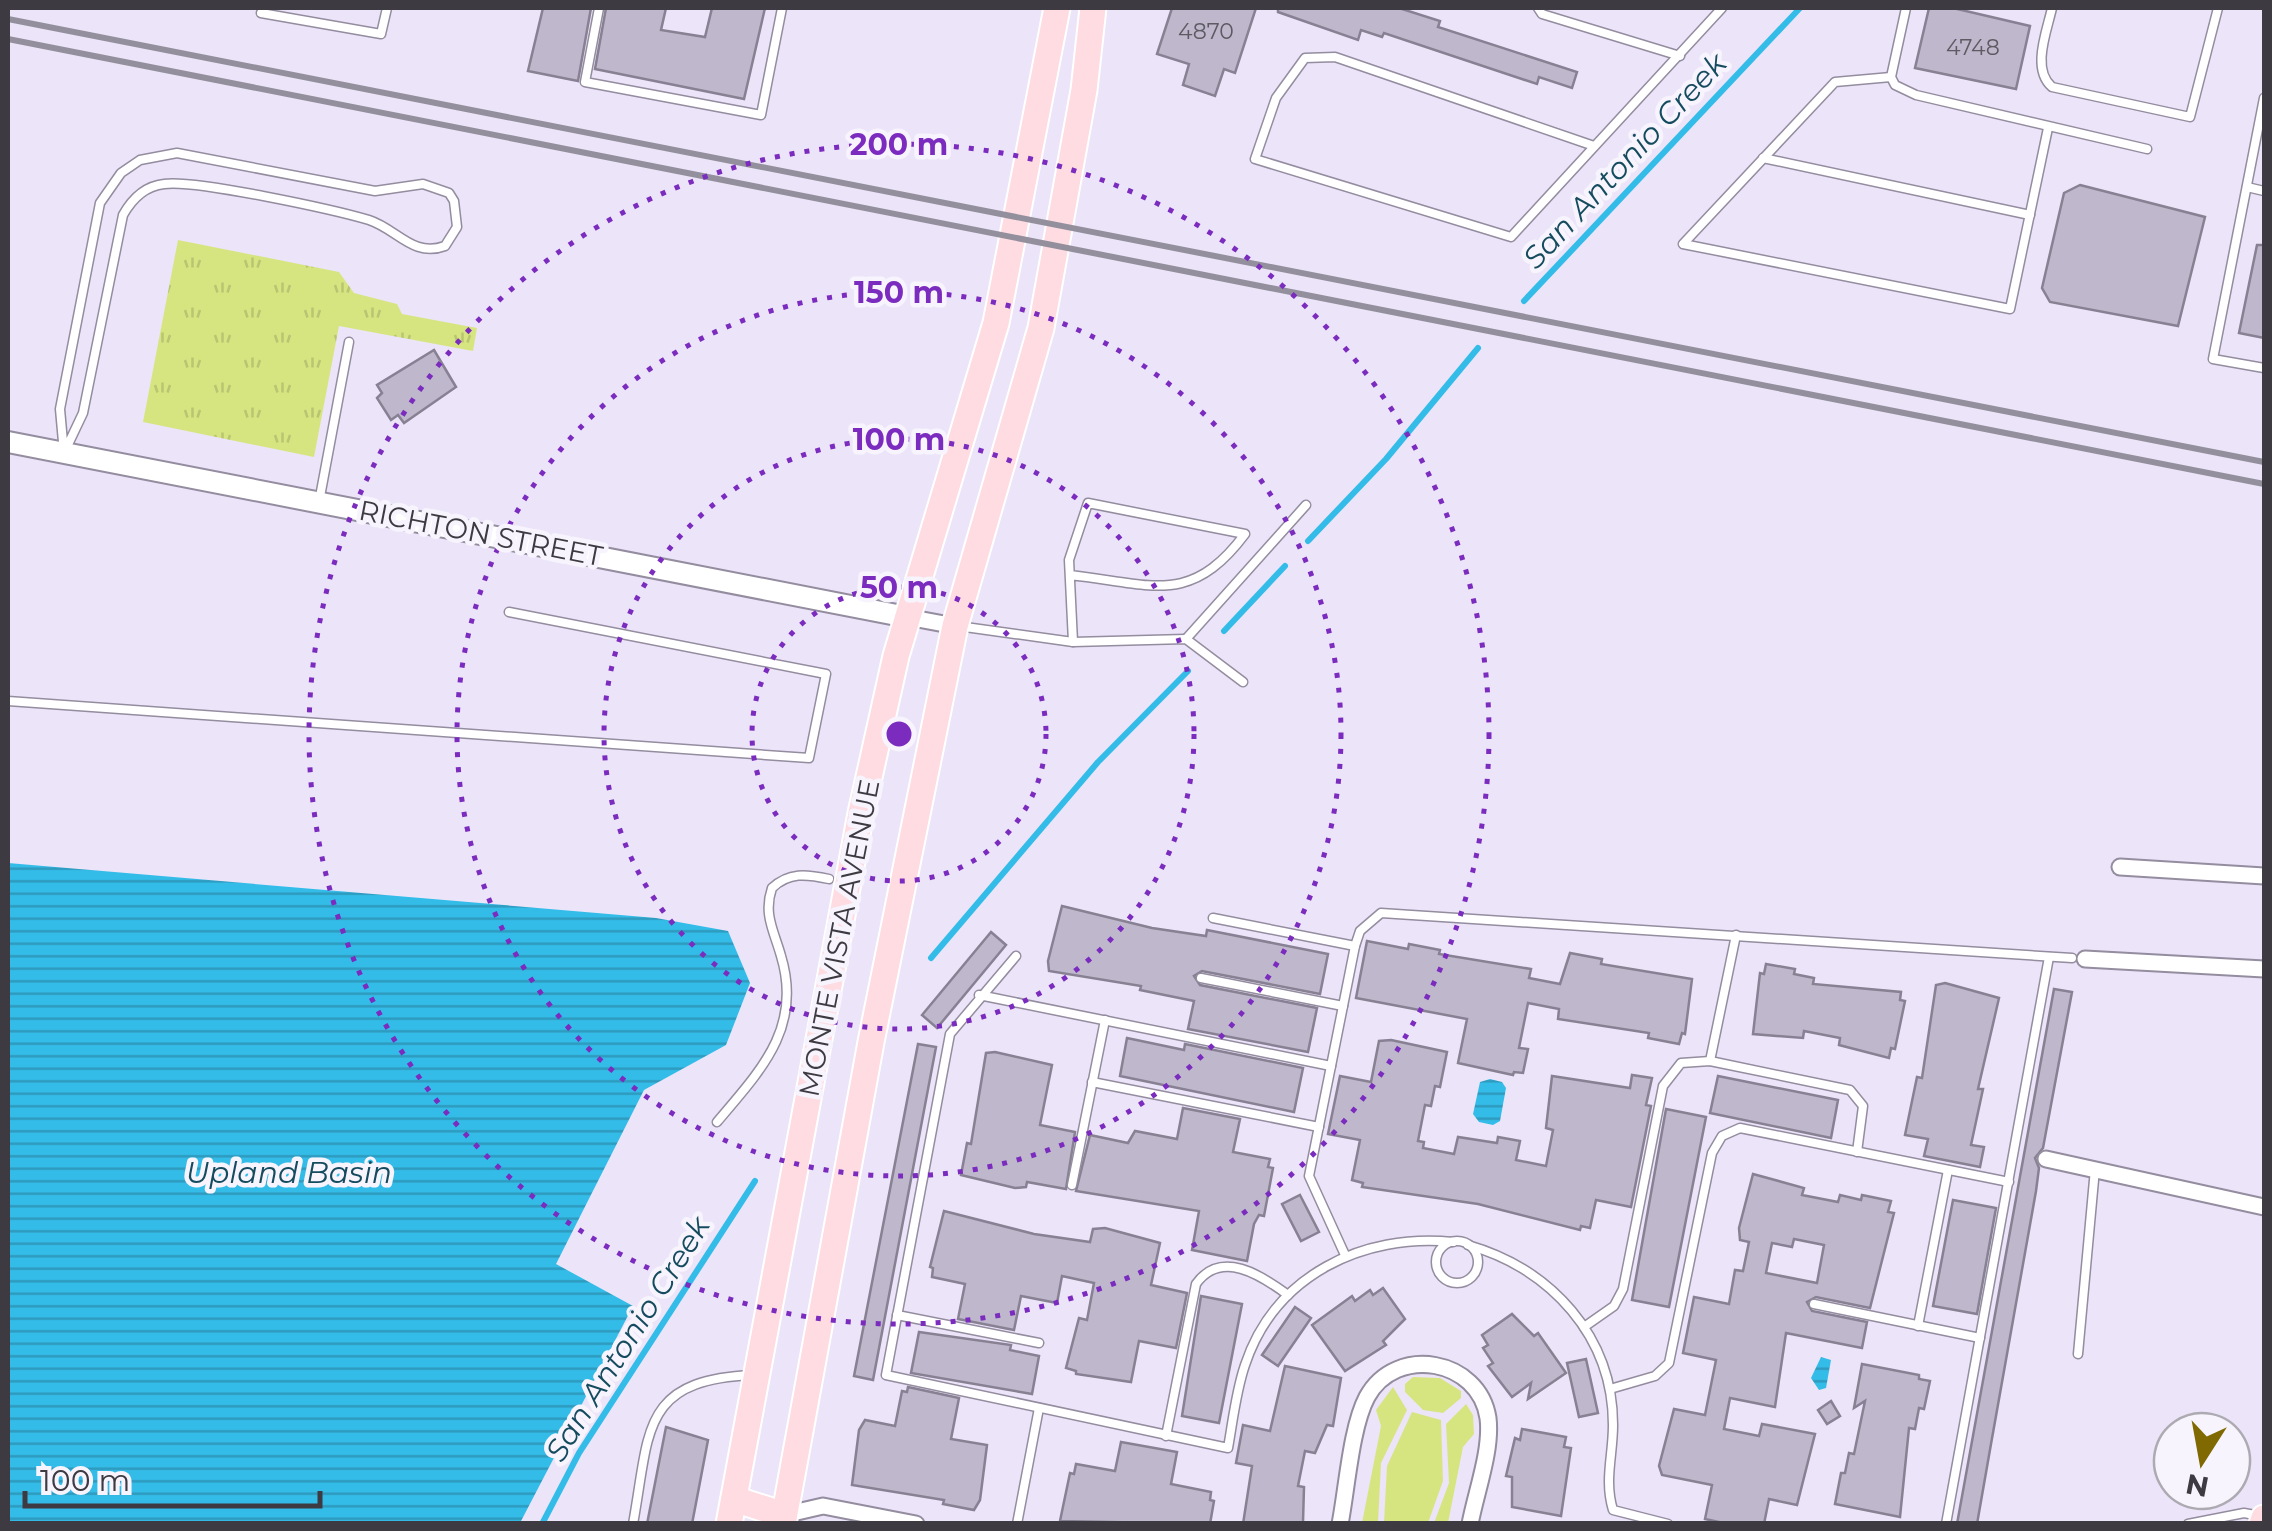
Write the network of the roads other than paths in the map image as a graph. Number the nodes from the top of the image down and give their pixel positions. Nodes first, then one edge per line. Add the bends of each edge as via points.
1 (387, 8) edge
2 (600, 8) edge
3 (782, 8) edge
4 (1057, 8) edge
5 (1093, 8) edge
6 (1538, 8) edge
7 (1722, 8) edge
8 (1906, 8) edge
9 (2052, 8) edge
10 (2218, 8) edge
11 (261, 13) dead end
12 (1680, 56) junction
13 (1891, 77) junction
14 (2264, 98) edge
15 (2048, 128) junction
16 (1594, 146) junction
17 (2146, 149) dead end
18 (1764, 158) junction
19 (2247, 187) junction
20 (2264, 190) edge
21 (2030, 215) junction
22 (349, 342) dead end
23 (2264, 368) edge
24 (8, 442) edge
25 (64, 453) junction
26 (319, 502) junction
27 (1306, 505) dead end
28 (1070, 575) junction
29 (508, 612) dead end
30 (908, 617) junction
31 (955, 626) junction
32 (1186, 639) junction
33 (1073, 642) junction
34 (1243, 682) dead end
35 (8, 701) edge
36 (2120, 867) dead end
37 (2264, 876) edge
38 (828, 879) dead end
39 (1214, 918) dead end
40 (1736, 936) junction
41 (1355, 946) junction
42 (1016, 956) dead end
43 (2049, 957) junction
44 (2079, 959) joint
45 (2264, 969) edge
46 (1201, 978) dead end
47 (980, 995) junction
48 (1343, 1006) junction
49 (1104, 1020) junction
50 (1710, 1061) junction
51 (1331, 1066) junction
52 (1092, 1082) junction
53 (717, 1122) dead end
54 (1318, 1126) junction
55 (1856, 1152) junction
56 (2046, 1160) dead end
57 (2095, 1169) junction
58 (1948, 1170) junction
59 (2009, 1182) junction
60 (1072, 1185) dead end
61 (2264, 1207) edge
62 (1452, 1242) junction
63 (1468, 1244) junction
64 (1344, 1255) junction
65 (1288, 1294) junction
66 (1814, 1304) dead end
67 (897, 1315) junction
68 (1918, 1326) junction
69 (1584, 1328) junction
70 (1980, 1338) junction
71 (1039, 1344) dead end
72 (2078, 1354) dead end
73 (756, 1375) junction
74 (1610, 1390) junction
75 (1039, 1408) junction
76 (1166, 1436) junction
77 (731, 1511) edge
78 (2264, 1519) edge
79 (2219, 1520) edge
80 (789, 1521) edge
81 (632, 1524) edge
82 (916, 1524) edge
83 (1017, 1524) edge
84 (1340, 1524) edge
85 (1470, 1524) edge
86 (1668, 1524) edge
87 (1946, 1524) edge
88 (2188, 1524) edge

1 - 11 lane via 382,34
2 - 3 lane via 586,82 762,115
4 - 30 main road, MONTE VISTA AVENUE via 996,323
5 - 31 main road, MONTE VISTA AVENUE via 1041,328
6 - 12 lane
7 - 12 lane
8 - 13 lane
9 - 10 lane via 2040,68 2052,87 2190,117
12 - 16 lane
13 - 15 lane via 1916,95
13 - 18 lane via 1834,82
14 - 19 lane
15 - 17 lane
15 - 21 lane
16 - 16 lane via 1511,238 1255,159 1276,98 1305,58 1335,57
18 - 21 lane
18 - 21 lane via 1683,244 2010,309
19 - 20 lane
19 - 23 lane via 2212,358
22 - 26 lane
24 - 25 street, RICHTON STREET
25 - 25 lane via 83,413 120,226 139,195 160,184 191,184 372,221 426,250 453,238 459,214 449,192 424,184 375,191 177,154 130,166 109,186 95,221 60,409
25 - 26 street, RICHTON STREET
26 - 30 street, RICHTON STREET
27 - 32 lane
28 - 28 lane via 1088,503 1245,534 1226,560 1182,587
28 - 33 lane
29 - 35 lane via 826,674 809,758
30 - 31 street, RICHTON STREET
30 - 73 main road, MONTE VISTA AVENUE via 862,814
31 - 33 lane
31 - 80 main road, MONTE VISTA AVENUE via 871,1042
32 - 33 lane
32 - 34 lane
36 - 37 street
38 - 53 lane via 784,877 772,888 768,921 782,958 786,1022 765,1065
39 - 41 lane
40 - 41 lane via 1382,913 1360,931
40 - 43 lane
40 - 50 lane
41 - 48 lane
42 - 47 lane
43 - 44 lane
43 - 59 lane
44 - 45 street
46 - 48 lane
47 - 49 lane
47 - 67 lane via 950,1034
48 - 51 lane
49 - 51 lane
49 - 52 lane
50 - 55 lane via 1850,1090 1862,1106
50 - 69 lane via 1681,1063 1666,1078 1623,1289 1614,1306
51 - 54 lane
52 - 54 lane
52 - 60 lane
54 - 64 lane via 1309,1183
55 - 58 lane
55 - 74 lane via 1740,1128 1722,1136 1712,1154 1669,1363 1655,1376
56 - 57 street
57 - 61 street
57 - 72 lane
58 - 59 lane
58 - 68 lane
59 - 70 lane
62 - 63 lane
62 - 63 lane via 1439,1250 1436,1266 1453,1282 1474,1274 1477,1258
62 - 64 lane via 1404,1239
63 - 69 lane via 1536,1276
64 - 65 lane
65 - 76 lane via 1249,1354 1228,1448
65 - 76 lane via 1254,1272 1225,1266 1202,1274
66 - 68 lane
67 - 71 lane
67 - 75 lane via 886,1376
68 - 70 lane
69 - 74 lane
70 - 87 lane
73 - 77 main road, MONTE VISTA AVENUE
73 - 81 lane via 689,1384 660,1407
74 - 86 lane via 1613,1443 1606,1487 1613,1510
75 - 76 lane
75 - 83 lane
77 - 80 main road
78 - 79 lane via 2244,1513
79 - 88 lane
80 - 82 street via 823,1506
84 - 85 street via 1368,1395 1393,1372 1426,1363 1457,1373 1484,1403 1488,1432

